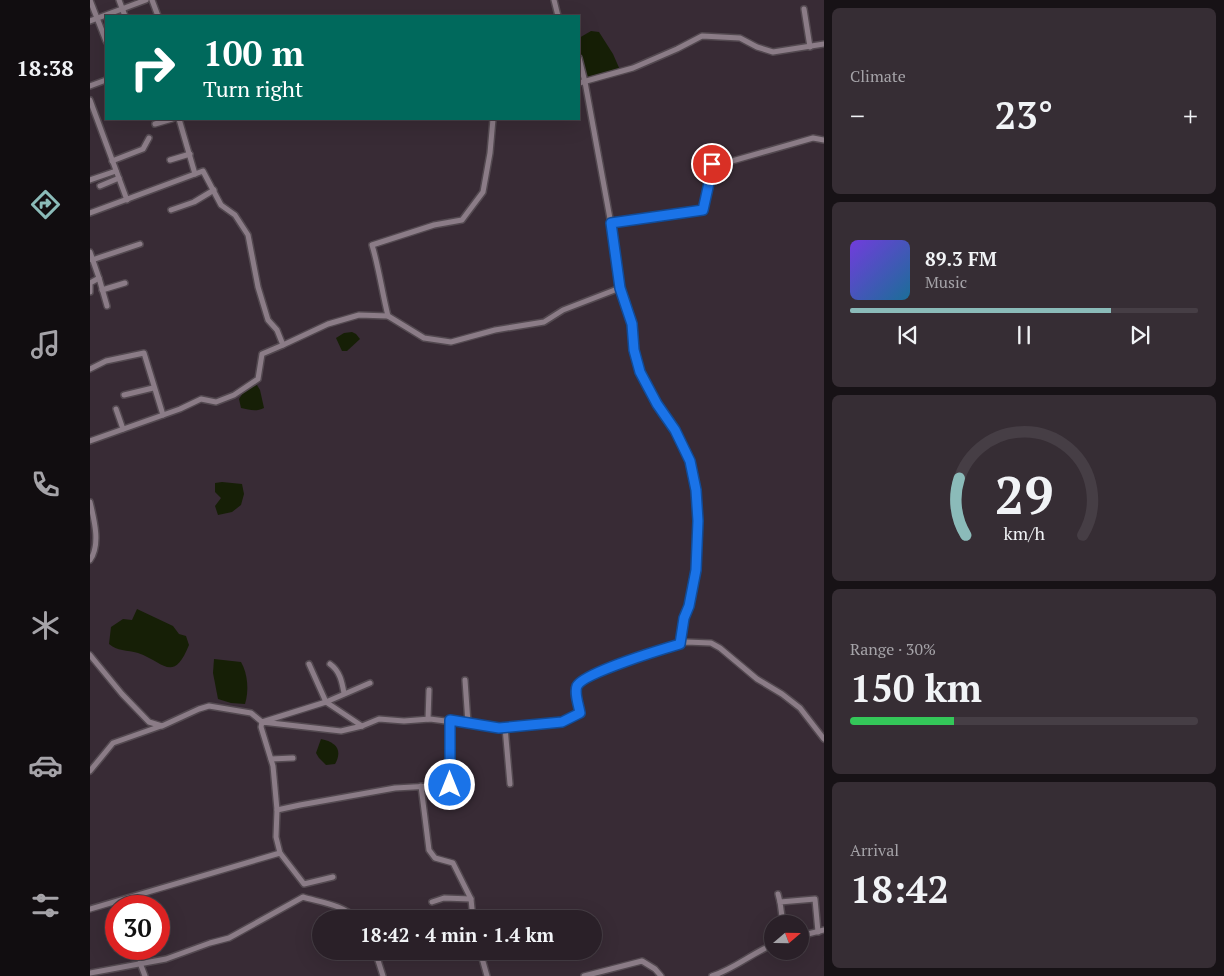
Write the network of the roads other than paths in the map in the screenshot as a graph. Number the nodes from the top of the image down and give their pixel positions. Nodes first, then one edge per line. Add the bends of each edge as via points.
1 (90, 0) edge
2 (120, 0) edge
3 (146, 0) edge
4 (152, 0) edge
5 (554, 0) edge
6 (122, 9) junction
7 (804, 9) dead end
8 (105, 15) edge
9 (105, 15) edge
10 (125, 15) edge
11 (158, 15) edge
12 (558, 15) edge
13 (97, 18) junction
14 (90, 20) edge
15 (105, 39) edge
16 (824, 44) edge
17 (810, 47) junction
18 (580, 62) edge
19 (105, 80) edge
20 (585, 82) junction
21 (580, 83) edge
22 (90, 84) edge
23 (90, 100) edge
24 (169, 120) edge
25 (179, 120) edge
26 (492, 120) edge
27 (155, 124) dead end
28 (149, 138) dead end
29 (824, 140) edge
30 (190, 154) junction
31 (170, 160) dead end
32 (112, 161) junction
33 (116, 171) junction
34 (196, 174) junction
35 (119, 178) junction
36 (90, 180) edge
37 (100, 186) dead end
38 (214, 190) junction
39 (127, 200) junction
40 (171, 210) dead end
41 (90, 213) edge
42 (611, 223) junction
43 (140, 244) dead end
44 (90, 252) edge
45 (92, 260) junction
46 (96, 270) junction
47 (90, 272) edge
48 (99, 278) junction
49 (126, 283) dead end
50 (620, 288) junction
51 (102, 290) junction
52 (90, 292) edge
53 (107, 306) dead end
54 (388, 316) junction
55 (283, 345) junction
56 (90, 369) edge
57 (153, 388) dead end
58 (124, 395) dead end
59 (116, 409) dead end
60 (163, 416) junction
61 (123, 430) junction
62 (90, 441) edge
63 (90, 503) edge
64 (90, 560) edge
65 (680, 644) junction
66 (90, 655) edge
67 (309, 664) dead end
68 (330, 664) dead end
69 (464, 680) dead end
70 (370, 682) dead end
71 (430, 690) dead end
72 (344, 693) junction
73 (326, 702) junction
74 (428, 719) junction
75 (450, 720) junction
76 (262, 722) junction
77 (468, 723) junction
78 (162, 726) junction
79 (362, 726) junction
80 (505, 727) junction
81 (824, 739) edge
82 (293, 758) dead end
83 (271, 759) junction
84 (90, 771) edge
85 (510, 784) dead end
86 (421, 786) junction
87 (277, 810) junction
88 (280, 853) junction
89 (333, 877) dead end
90 (304, 884) junction
91 (778, 894) dead end
92 (303, 897) junction
93 (470, 899) junction
94 (432, 902) dead end
95 (780, 902) junction
96 (90, 909) edge
97 (344, 910) edge
98 (472, 910) edge
99 (782, 915) edge
100 (821, 931) edge
101 (764, 948) edge
102 (378, 960) edge
103 (483, 960) edge
104 (140, 963) junction
105 (90, 972) edge
106 (145, 976) edge
107 (384, 976) edge
108 (487, 976) edge
109 (584, 976) edge
110 (661, 976) edge
111 (712, 976) edge

1 - 13 street
2 - 6 street
3 - 6 street
4 - 11 street
5 - 12 street
6 - 9 street
6 - 10 street
7 - 17 street
8 - 13 street
13 - 14 street
13 - 15 street
16 - 17 street
17 - 20 street via 773,52 740,38 702,36 633,68
18 - 20 street
19 - 22 street
20 - 21 street
20 - 42 street
23 - 32 street
24 - 27 street
25 - 30 street
26 - 54 street via 483,192 462,220 434,225 372,245
28 - 32 street via 143,149
29 - 42 street via 813,138 712,164 703,210
30 - 31 street
30 - 34 street
32 - 33 street
33 - 35 street
33 - 36 street
34 - 38 street via 203,172
34 - 39 street
35 - 37 street
35 - 39 street
38 - 40 street
38 - 55 street via 220,205 235,215 248,235 268,320 277,330
39 - 41 street
42 - 50 street
43 - 45 street
44 - 45 street
45 - 46 street
46 - 47 street
46 - 48 street
48 - 51 street
48 - 52 street via 90,283
49 - 51 street
50 - 54 street via 563,310 544,322 451,342 424,338
50 - 65 street via 632,324 640,372 690,461 696,490 696,570
51 - 53 street
54 - 55 street via 359,315 328,324
55 - 60 street via 262,354 258,379 234,395 216,402 202,399
56 - 60 street via 106,361 144,353
57 - 58 street
59 - 61 street
60 - 61 street
61 - 62 street
63 - 64 street via 96,551
65 - 80 street via 581,680 575,691 580,713 562,722
65 - 81 street via 697,641 720,648 757,679 800,708
66 - 78 street via 149,722
67 - 73 street
68 - 72 street via 339,674
69 - 77 street
70 - 72 street
71 - 74 street
72 - 73 street
73 - 76 street
73 - 79 street
74 - 75 street
74 - 79 street via 380,719
75 - 77 street
75 - 86 street via 450,785
76 - 78 street via 251,713 209,706
76 - 79 street via 341,731
76 - 83 street
77 - 80 street
78 - 84 street via 113,743
80 - 85 street
82 - 83 street
83 - 87 street
86 - 87 street
86 - 93 street via 429,850 435,858 454,863
87 - 88 street via 276,837
88 - 90 street
88 - 96 street
89 - 90 street
90 - 92 street
91 - 95 street
92 - 97 street
92 - 104 street via 229,938 166,959
93 - 94 street via 444,898
93 - 98 street
95 - 99 street
95 - 100 street via 815,899
101 - 111 street
102 - 107 street
103 - 108 street
104 - 105 street
104 - 106 street
109 - 110 street via 642,961 655,968

